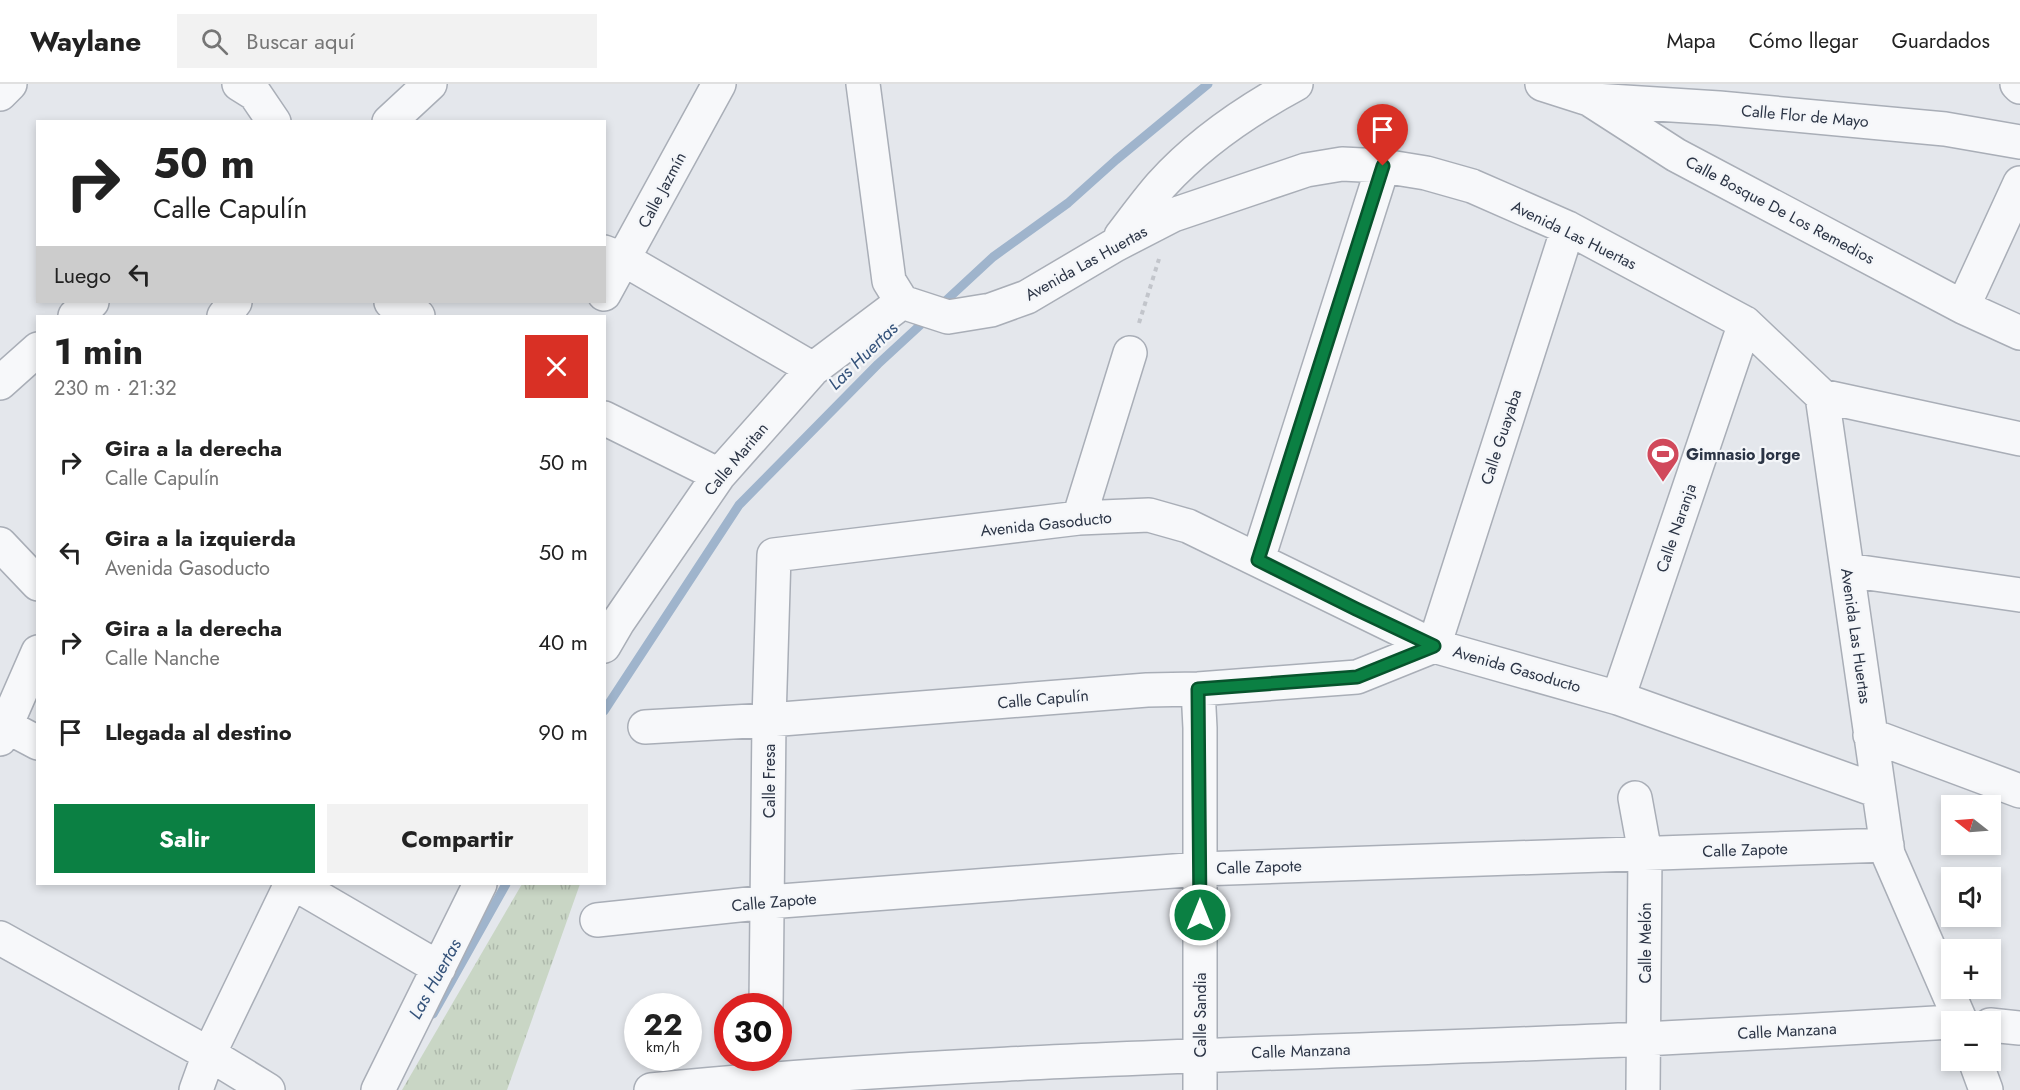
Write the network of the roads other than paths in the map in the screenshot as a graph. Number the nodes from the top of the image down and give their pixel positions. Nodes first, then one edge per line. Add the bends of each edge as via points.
1 (10, 84) edge
2 (239, 84) edge
3 (430, 84) edge
4 (719, 84) edge
5 (863, 84) edge
6 (1296, 84) edge
7 (1542, 84) edge
8 (0, 94) edge
9 (1589, 99) junction
10 (273, 120) edge
11 (391, 120) edge
12 (2020, 142) edge
13 (1383, 166) junction
14 (2020, 183) edge
15 (1568, 228) junction
16 (1115, 245) junction
17 (615, 256) edge
18 (606, 287) edge
19 (91, 303) edge
20 (234, 303) edge
21 (393, 303) edge
22 (907, 304) junction
23 (1963, 307) junction
24 (76, 315) edge
25 (225, 315) edge
26 (416, 315) edge
27 (1745, 323) junction
28 (2020, 333) edge
29 (36, 352) edge
30 (1130, 353) road end
31 (813, 369) junction
32 (0, 383) edge
33 (1822, 396) junction
34 (606, 419) edge
35 (2020, 439) edge
36 (719, 475) junction
37 (1079, 518) junction
38 (0, 544) edge
39 (774, 555) joint
40 (1258, 560) junction
41 (1846, 570) junction
42 (36, 582) edge
43 (2020, 595) edge
44 (609, 628) edge
45 (1434, 646) junction
46 (36, 657) edge
47 (1198, 689) junction
48 (1618, 698) junction
49 (769, 720) junction
50 (645, 727) dead end
51 (3, 732) edge
52 (1870, 735) junction
53 (36, 742) edge
54 (1878, 790) junction
55 (2020, 790) edge
56 (1635, 798) dead end
57 (1887, 845) junction
58 (1645, 853) junction
59 (1200, 869) junction
60 (293, 885) edge
61 (295, 885) edge
62 (480, 885) edge
63 (768, 902) junction
64 (597, 920) dead end
65 (0, 938) edge
66 (439, 968) junction
67 (766, 993) edge
68 (1956, 1011) edge
69 (1941, 1023) edge
70 (2001, 1026) edge
71 (2020, 1028) edge
72 (1644, 1039) junction
73 (209, 1054) junction
74 (1200, 1055) junction
75 (1979, 1071) edge
76 (765, 1075) edge
77 (196, 1090) edge
78 (268, 1090) edge
79 (378, 1090) edge
80 (651, 1090) edge
81 (1200, 1090) edge
82 (1643, 1090) edge
83 (1986, 1090) edge

1 - 8 street
2 - 10 street via 255,94
3 - 11 street
4 - 17 street, Calle Jazmín
5 - 22 street via 889,282
6 - 16 street via 1211,137 1161,185
7 - 9 street, Calle Bosque De Los Remedios
9 - 12 street, Calle Flor de Mayo via 1945,129
9 - 23 street, Calle Bosque De Los Remedios via 1676,155
13 - 15 street, Avenida Las Huertas via 1472,186
13 - 16 street, Avenida Las Huertas via 1342,164 1306,170 1173,215
13 - 40 street
14 - 23 street
15 - 27 street, Avenida Las Huertas
15 - 45 street, Calle Guayaba
16 - 22 street, Avenida Las Huertas via 1026,297 991,310 948,317
17 - 18 street, Calle Jazmín
17 - 31 street
19 - 24 street
20 - 25 street
21 - 26 street
22 - 31 street, Calle Maritan
23 - 28 street, Calle Bosque De Los Remedios
27 - 33 street, Avenida Las Huertas
27 - 48 street, Calle Naranja
29 - 32 street
30 - 37 street
31 - 36 street, Calle Maritan
33 - 35 street
33 - 41 street, Avenida Las Huertas
34 - 36 street
36 - 44 street, Calle Maritan
37 - 39 street, Avenida Gasoducto
37 - 40 street, Avenida Gasoducto via 1149,515 1188,526
38 - 42 street
39 - 49 street, Calle Fresa
40 - 45 street, Avenida Gasoducto
41 - 43 street
41 - 52 street, Avenida Las Huertas
45 - 47 street, Calle Capulín via 1357,677
45 - 48 street, Avenida Gasoducto
46 - 51 street
47 - 49 street, Calle Capulín
47 - 59 street, Calle Sandia
48 - 54 street, Avenida Gasoducto
49 - 50 street, Calle Capulín
49 - 63 street, Calle Fresa
51 - 53 street
52 - 54 street, Avenida Las Huertas
52 - 55 street
54 - 57 street, Avenida Las Huertas
56 - 58 street, Calle Melón
57 - 58 street, Calle Zapote
57 - 68 street, Avenida Las Huertas
58 - 59 street, Calle Zapote
58 - 72 street, Calle Melón
59 - 63 street, Calle Zapote
59 - 74 street, Calle Sandia
60 - 73 street
61 - 66 street
62 - 66 street
63 - 64 street, Calle Zapote
63 - 67 street, Calle Fresa
65 - 73 street
66 - 79 street
69 - 72 street, Calle Manzana
70 - 71 street
72 - 74 street, Calle Manzana
72 - 82 street, Calle Melón
73 - 77 street
73 - 78 street
74 - 76 street, Calle Manzana
74 - 81 street, Calle Sandia
75 - 83 street
76 - 80 street, Calle Manzana

